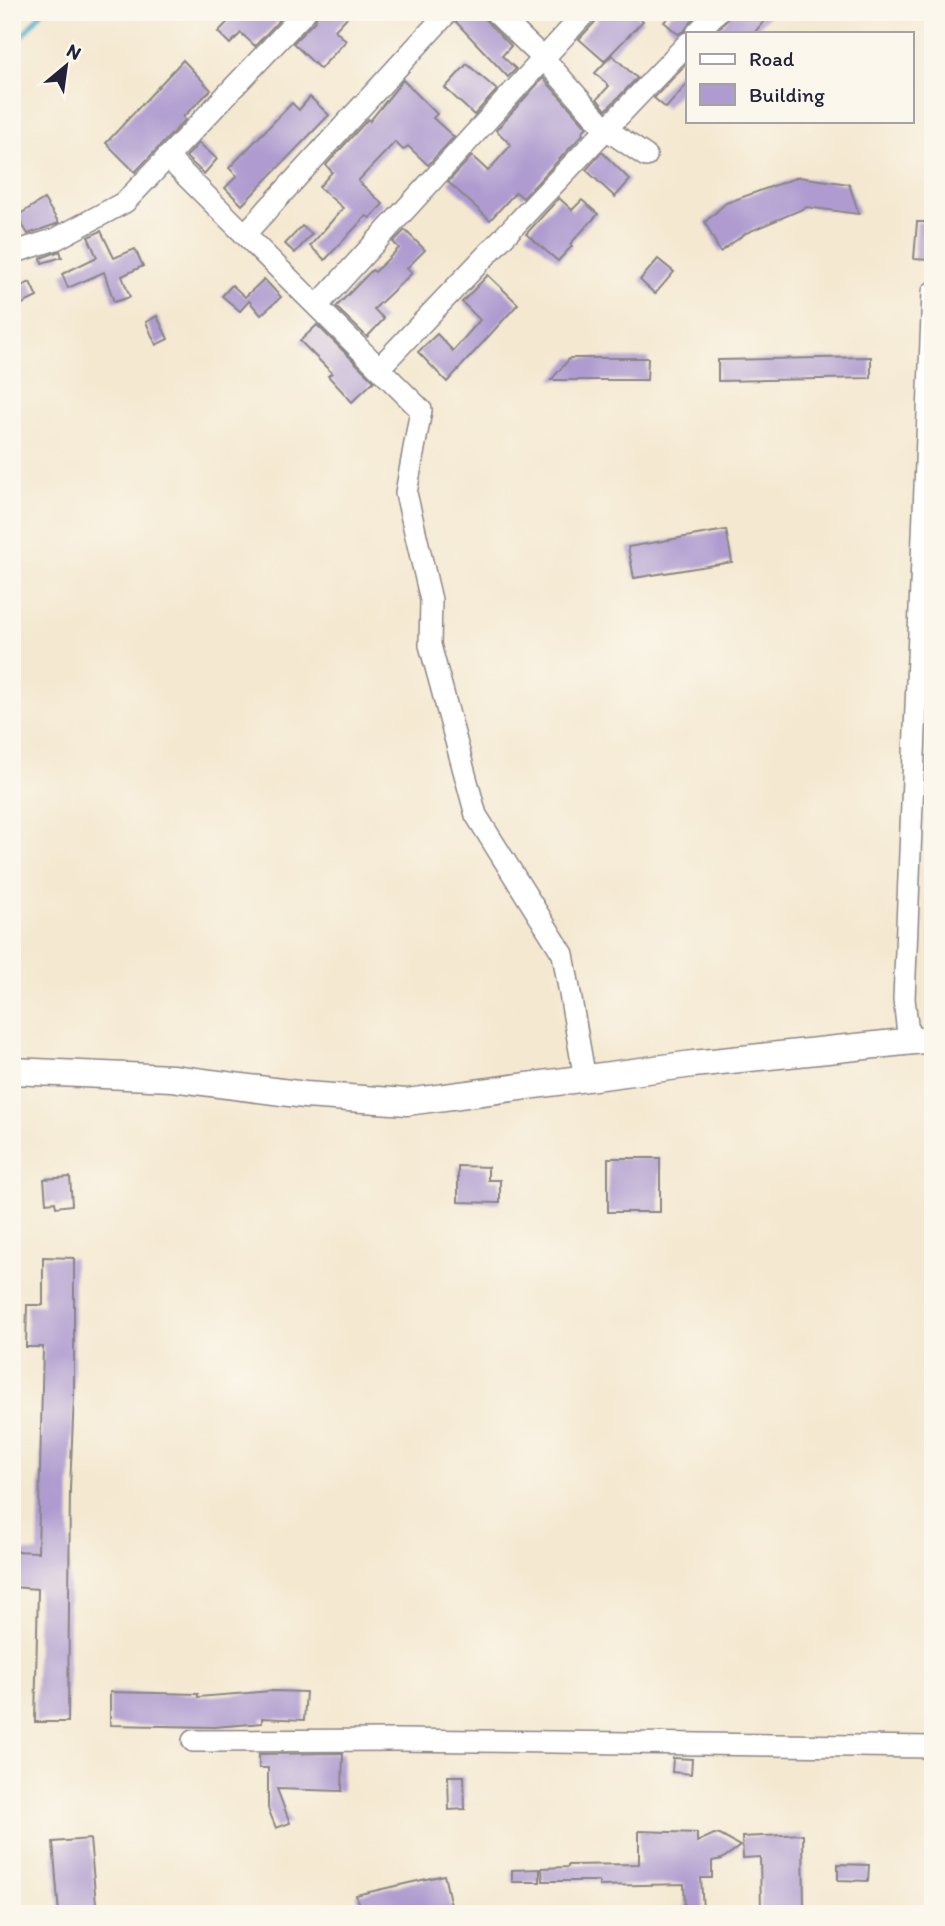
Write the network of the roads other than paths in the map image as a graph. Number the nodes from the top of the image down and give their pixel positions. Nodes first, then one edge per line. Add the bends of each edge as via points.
1 (305, 12) edge
2 (448, 12) edge
3 (495, 12) edge
4 (586, 12) edge
5 (717, 12) edge
6 (698, 32) edge
7 (686, 45) edge
8 (544, 59) junction
9 (606, 130) junction
10 (646, 156) dead end
11 (167, 157) junction
12 (245, 234) junction
13 (12, 253) edge
14 (933, 292) edge
15 (318, 305) junction
16 (379, 368) junction
17 (921, 1040) edge
18 (12, 1071) edge
19 (584, 1079) junction
20 (192, 1741) dead end
21 (933, 1747) edge

1 - 11 street
2 - 12 street
3 - 8 street
4 - 8 street
5 - 6 street
7 - 9 street
8 - 9 street
8 - 15 street
9 - 10 street
9 - 16 street
11 - 12 street
11 - 13 street via 125,202 56,239
12 - 15 street
14 - 17 street via 904,999
15 - 16 street
16 - 19 street via 421,410 406,493 431,600 430,645 476,815 563,954
17 - 19 main road
18 - 19 main road via 172,1078 407,1102
20 - 21 street

